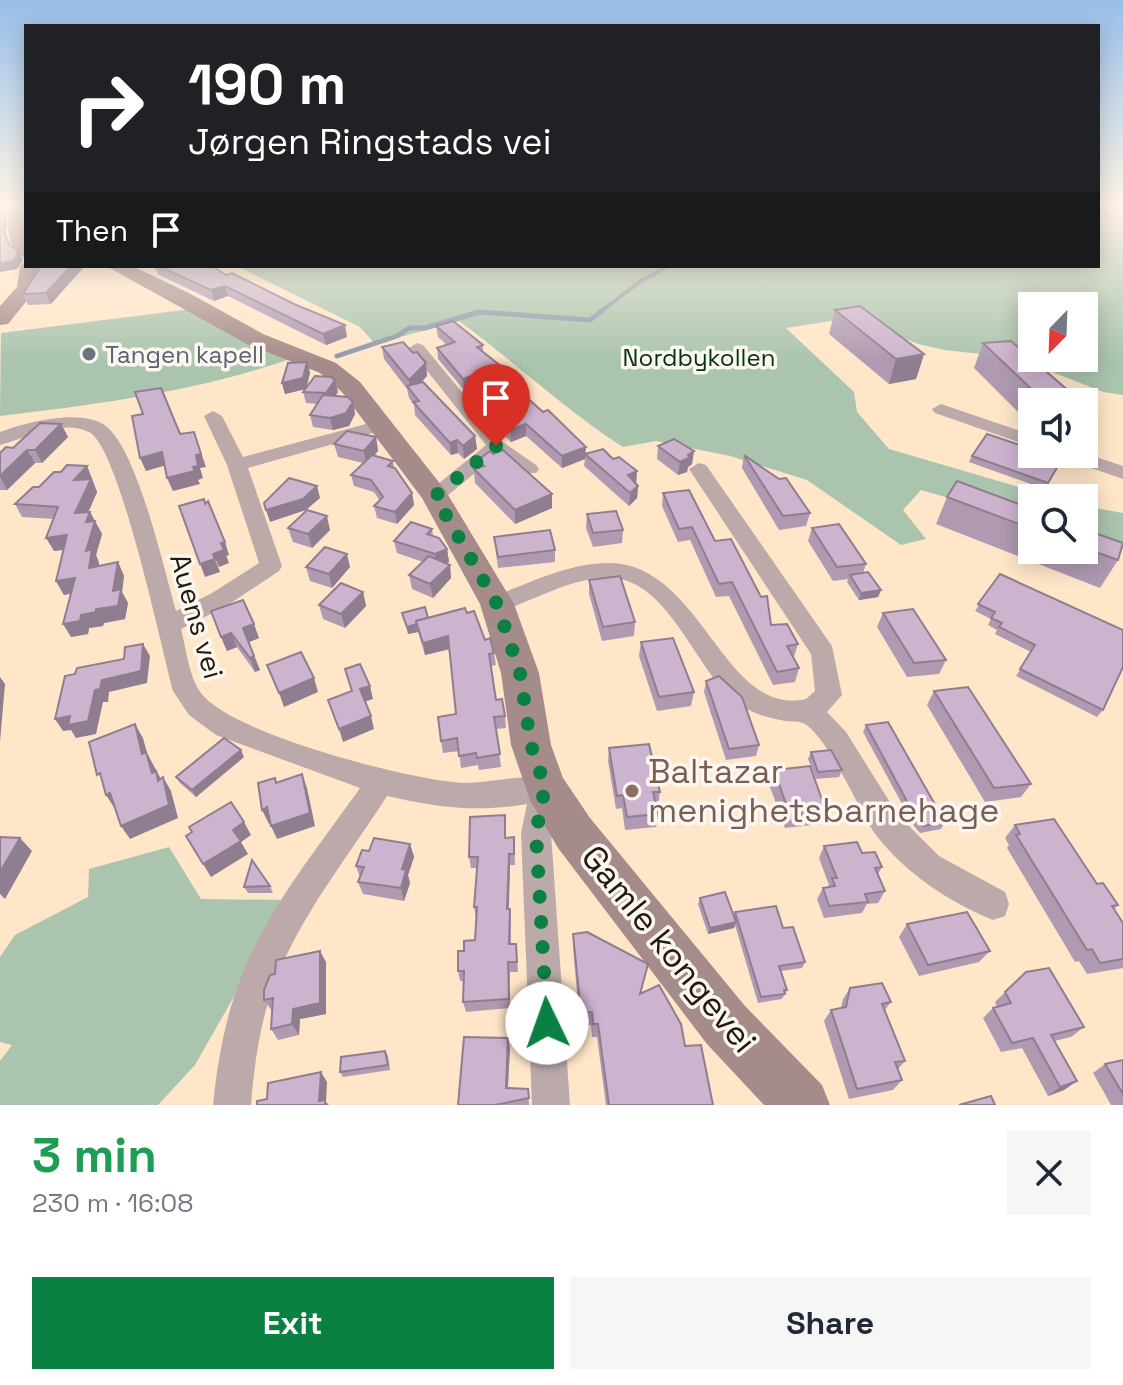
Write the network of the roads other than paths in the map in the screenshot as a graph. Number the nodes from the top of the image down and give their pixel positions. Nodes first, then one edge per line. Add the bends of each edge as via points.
1 (30, 268) edge
2 (120, 268) edge
3 (0, 319) edge
4 (417, 348) dead end
5 (941, 409) dead end
6 (213, 416) dead end
7 (381, 425) junction
8 (1018, 436) edge
9 (0, 439) edge
10 (496, 446) junction
11 (1098, 464) edge
12 (237, 465) junction
13 (529, 469) edge
14 (699, 469) dead end
15 (1123, 473) edge
16 (435, 496) junction
17 (497, 604) junction
18 (168, 625) junction
19 (809, 711) junction
20 (380, 783) junction
21 (545, 787) junction
22 (993, 904) dead end
23 (232, 1105) edge
24 (551, 1105) edge
25 (802, 1105) edge

1 - 3 main road via 27,288
2 - 7 main road, Gamle kongevei via 242,333 328,368
4 - 10 street
5 - 8 street
6 - 12 street
7 - 12 street
7 - 16 main road, Gamle kongevei
9 - 18 street, Auens vei via 71,423 102,432 113,445
10 - 13 street
10 - 16 street
11 - 15 street
12 - 18 street via 271,566
14 - 19 street via 823,653 829,695
16 - 17 main road, Gamle kongevei
17 - 19 street via 595,569 629,572 660,589 746,697 779,712
17 - 21 main road, Gamle kongevei via 520,673 531,745
18 - 20 street, Auens vei via 186,691 200,711 226,727
19 - 22 street via 836,740 887,825 928,867
20 - 21 street, Auens vei via 469,796 514,795
20 - 23 street via 286,922 256,983
21 - 24 street, Gamle kongevei via 536,833
21 - 25 main road, Gamle kongevei via 574,833 726,1025

